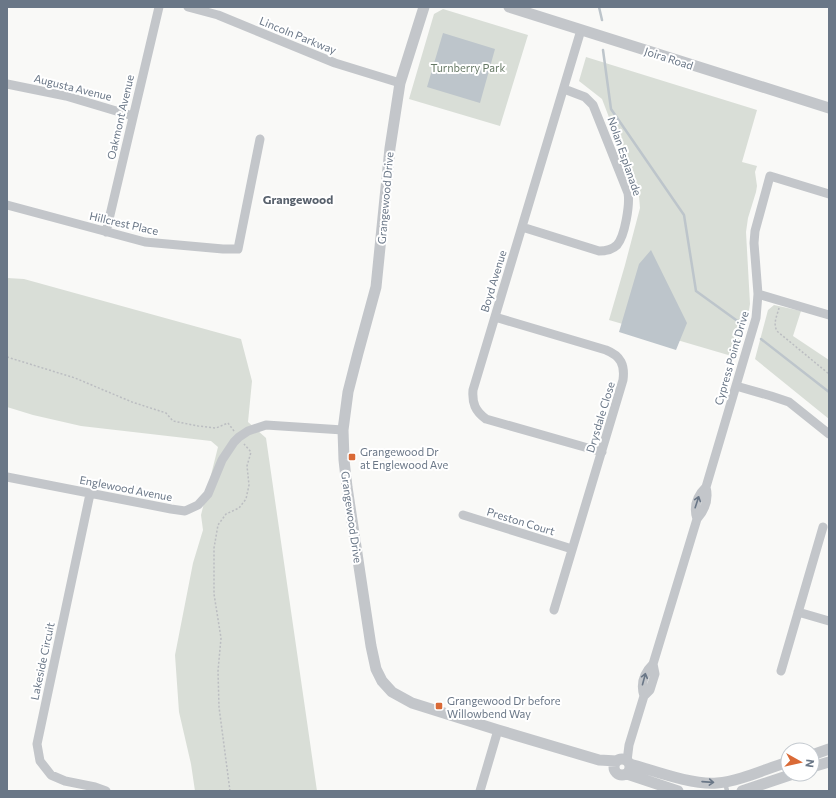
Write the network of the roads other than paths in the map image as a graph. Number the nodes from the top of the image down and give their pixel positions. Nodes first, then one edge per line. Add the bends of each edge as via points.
1 (160, 7) edge
2 (188, 7) edge
3 (424, 7) edge
4 (509, 7) edge
5 (581, 30) junction
6 (400, 83) junction
7 (7, 84) edge
8 (564, 89) junction
9 (829, 108) edge
10 (132, 116) junction
11 (260, 139) dead end
12 (829, 194) edge
13 (7, 205) edge
14 (522, 228) junction
15 (106, 232) junction
16 (758, 294) junction
17 (829, 315) edge
18 (495, 317) junction
19 (736, 386) junction
20 (343, 430) junction
21 (829, 434) edge
22 (602, 452) junction
23 (7, 477) edge
24 (90, 494) junction
25 (463, 515) dead end
26 (823, 527) dead end
27 (572, 549) junction
28 (554, 610) dead end
29 (798, 612) junction
30 (829, 621) edge
31 (780, 671) dead end
32 (498, 730) junction
33 (623, 765) junction
34 (780, 765) edge
35 (767, 769) junction
36 (682, 778) junction
37 (780, 779) edge
38 (771, 782) junction
39 (726, 786) edge
40 (106, 791) edge
41 (480, 791) edge
42 (678, 791) edge
43 (742, 791) edge

1 - 10 street, Oakmont Avenue
2 - 6 street, Lincoln Parkway via 218,15 335,63
3 - 6 street, Grangewood Drive
4 - 5 street, Joira Road
5 - 8 street, Boyd Avenue
5 - 9 street, Joira Road
6 - 20 street, Grangewood Drive via 390,148 376,287 348,392
7 - 10 street, Augusta Avenue via 66,96
8 - 14 street, Boyd Avenue
8 - 14 street, Nolan Esplanade via 585,97 593,105 625,186 629,204 620,240 612,249 599,251
10 - 15 street, Oakmont Avenue
11 - 15 street, Hillcrest Place via 238,249 145,242
12 - 16 street, Cypress Point Drive via 770,176 755,231
13 - 15 street, Hillcrest Place
14 - 18 street, Boyd Avenue
16 - 17 street
16 - 19 street, Cypress Point Drive via 756,318
18 - 22 street, Drysdale Close via 606,350 618,356 623,366 623,380
18 - 22 street, Boyd Avenue via 473,390 474,407 486,419
19 - 21 street via 789,402
19 - 33 street, Cypress Point Drive via 706,487 708,496 703,512 697,519 653,664 655,674 650,690 644,696
20 - 24 street, Englewood Avenue via 266,425 248,431 239,437 222,460 208,494 198,505 185,511
20 - 32 street, Grangewood Drive via 347,487 371,646 376,669 382,681 392,692 412,703
22 - 27 street, Drysdale Close
23 - 24 street, Englewood Avenue
24 - 40 street, Lakeside Circuit via 37,744 40,761 51,775
25 - 27 street, Preston Court
26 - 29 street
27 - 28 street, Drysdale Close
29 - 30 street
29 - 31 street
32 - 33 street, Grangewood Drive
32 - 41 street
33 - 36 street
33 - 42 street
34 - 35 street
35 - 38 lane
35 - 39 street
36 -> 39 street
36 - 42 lane
37 - 38 street
38 - 43 street

